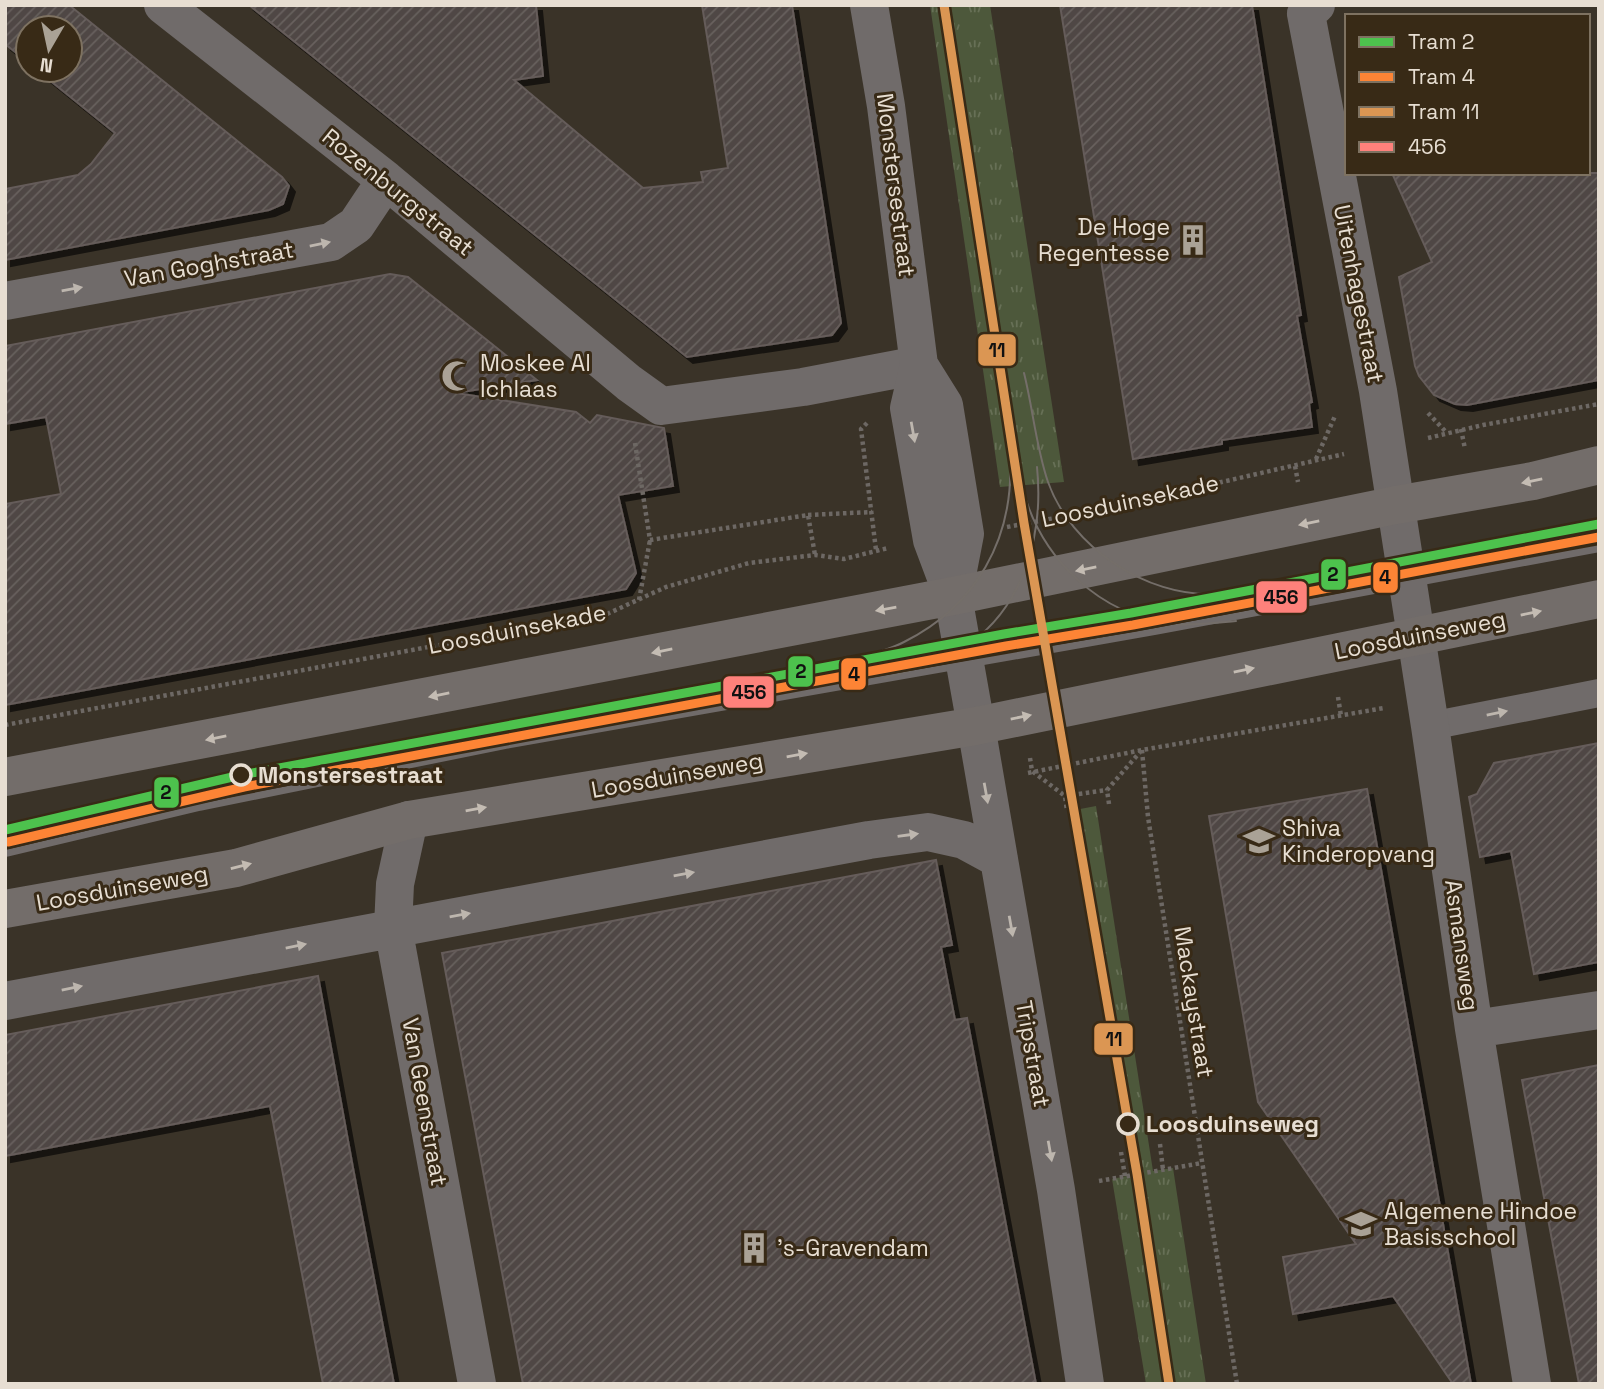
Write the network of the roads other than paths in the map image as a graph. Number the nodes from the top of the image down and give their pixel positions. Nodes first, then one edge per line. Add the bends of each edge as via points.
1 (163, 5) edge
2 (869, 5) edge
3 (1316, 5) edge
4 (386, 180) junction
5 (5, 301) edge
6 (919, 365) junction
7 (1599, 465) edge
8 (1396, 505) junction
9 (1599, 538) edge
10 (1406, 574) junction
11 (953, 596) junction
12 (1599, 599) edge
13 (1416, 636) junction
14 (963, 655) junction
15 (1599, 693) edge
16 (976, 726) junction
17 (1430, 726) junction
18 (5, 777) edge
19 (409, 820) junction
20 (5, 843) edge
21 (999, 859) junction
22 (5, 909) edge
23 (393, 927) junction
24 (5, 1001) edge
25 (1599, 1010) edge
26 (1474, 1029) junction
27 (477, 1384) edge
28 (1085, 1384) edge
29 (1532, 1384) edge

1 - 4 street, Rozenburgstraat
2 - 6 street, Monstersestraat
3 - 8 street, Uitenhagestraat via 1306,14
5 -> 4 street, Van Goghstraat via 331,242 356,225
4 - 6 street, Rozenburgstraat via 661,405 803,387
6 - 11 street, Monstersestraat via 944,405
7 -> 8 main road
8 - 10 street, Asmansweg
8 -> 11 main road
9 - 10 lane
10 - 13 street, Asmansweg
10 - 14 lane
11 - 14 street, Monstersestraat
11 -> 18 main road
13 -> 12 main road, Loosduinseweg
16 -> 13 main road, Loosduinseweg
13 - 17 street, Asmansweg
14 - 16 street, Monstersestraat
14 - 20 lane via 504,736 198,797
17 -> 15 lane
19 -> 16 main road, Loosduinseweg
16 -> 21 street, Tripstraat
17 - 26 street, Asmansweg
22 -> 19 main road, Loosduinseweg via 236,867
19 - 23 street, Van Geenstraat via 395,884
23 -> 21 street via 928,832 964,840
21 -> 28 street, Tripstraat
24 -> 23 street
23 - 27 street, Van Geenstraat
25 - 26 street
26 - 29 street, Asmansweg

